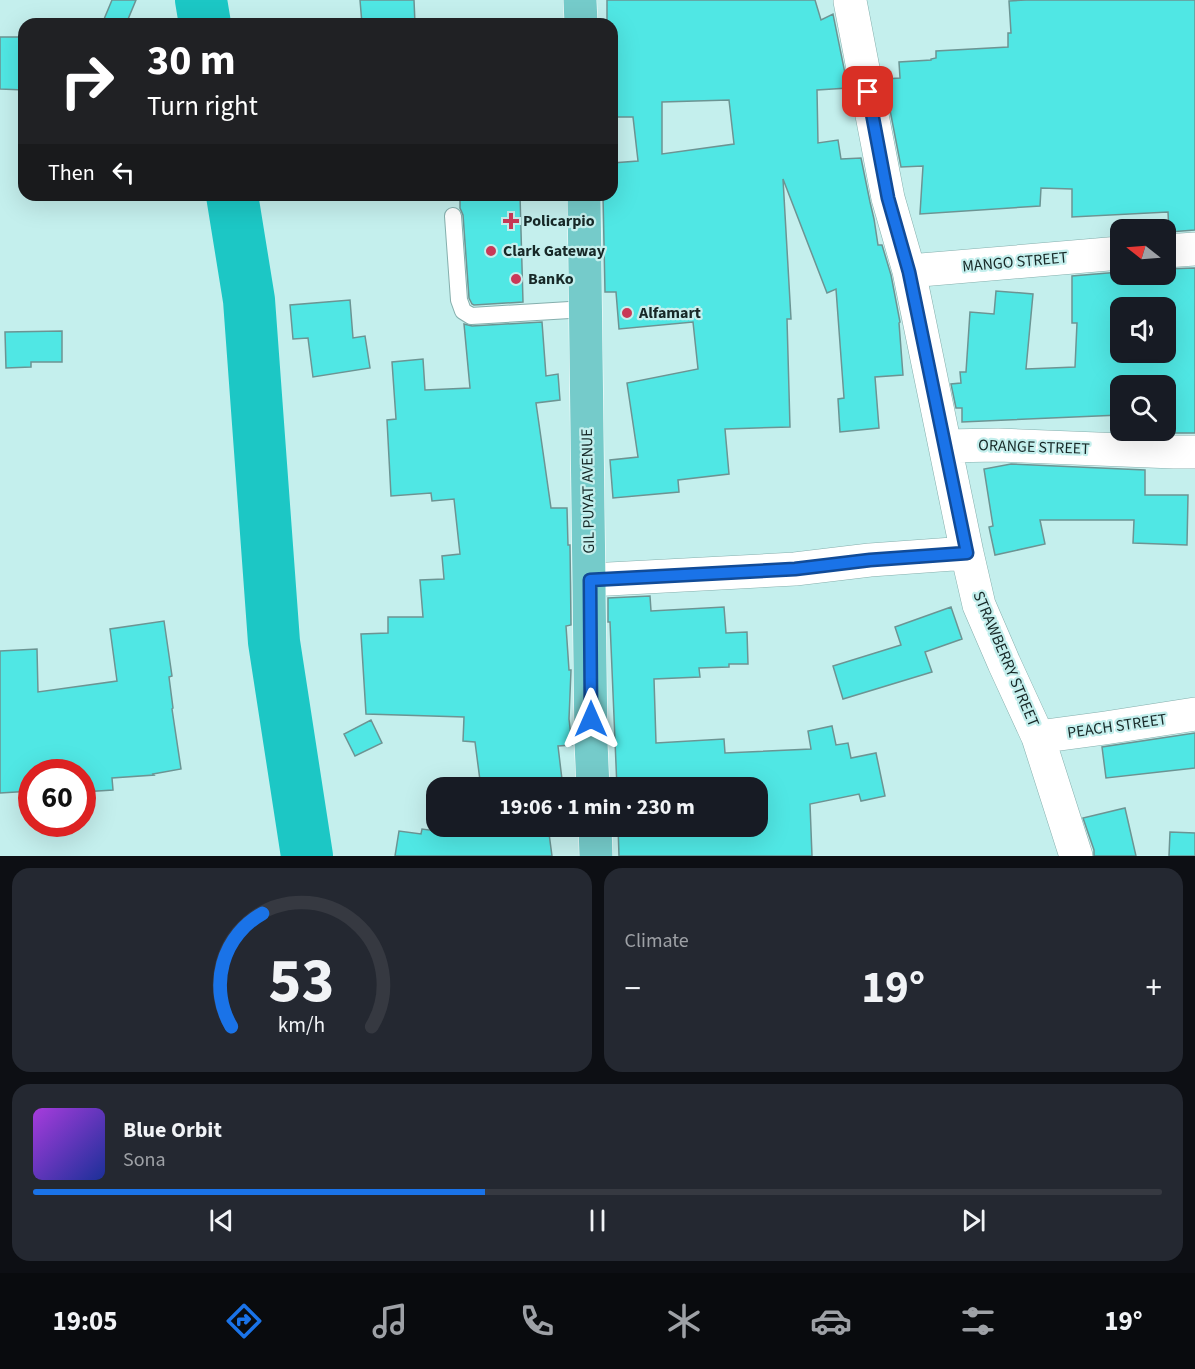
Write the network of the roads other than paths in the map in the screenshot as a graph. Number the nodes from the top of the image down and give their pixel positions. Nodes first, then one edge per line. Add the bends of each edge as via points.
1 (580, 0) edge
2 (850, 1) edge
3 (581, 18) edge
4 (584, 201) edge
5 (453, 216) dead end
6 (1195, 249) edge
7 (1176, 250) edge
8 (1110, 254) edge
9 (909, 272) junction
10 (586, 309) junction
11 (945, 446) junction
12 (1195, 452) edge
13 (967, 553) junction
14 (590, 580) junction
15 (1195, 714) edge
16 (1038, 736) junction
17 (593, 777) edge
18 (595, 837) edge
19 (596, 856) edge
20 (1076, 856) edge

1 - 3 main road
2 - 9 street, STRAWBERRY STREET via 888,198
4 - 10 main road, GIL PUYAT AVENUE
5 - 10 lane via 463,311 471,316
6 - 7 street
8 - 9 street, MANGO STREET
9 - 11 street, STRAWBERRY STREET
10 - 14 main road, GIL PUYAT AVENUE
11 - 12 street, ORANGE STREET
11 - 13 street, STRAWBERRY STREET
13 - 14 street via 795,569
13 - 16 street, STRAWBERRY STREET via 979,605
14 - 17 main road, GIL PUYAT AVENUE
15 - 16 street, PEACH STREET
16 - 20 street, STRAWBERRY STREET
18 - 19 main road

